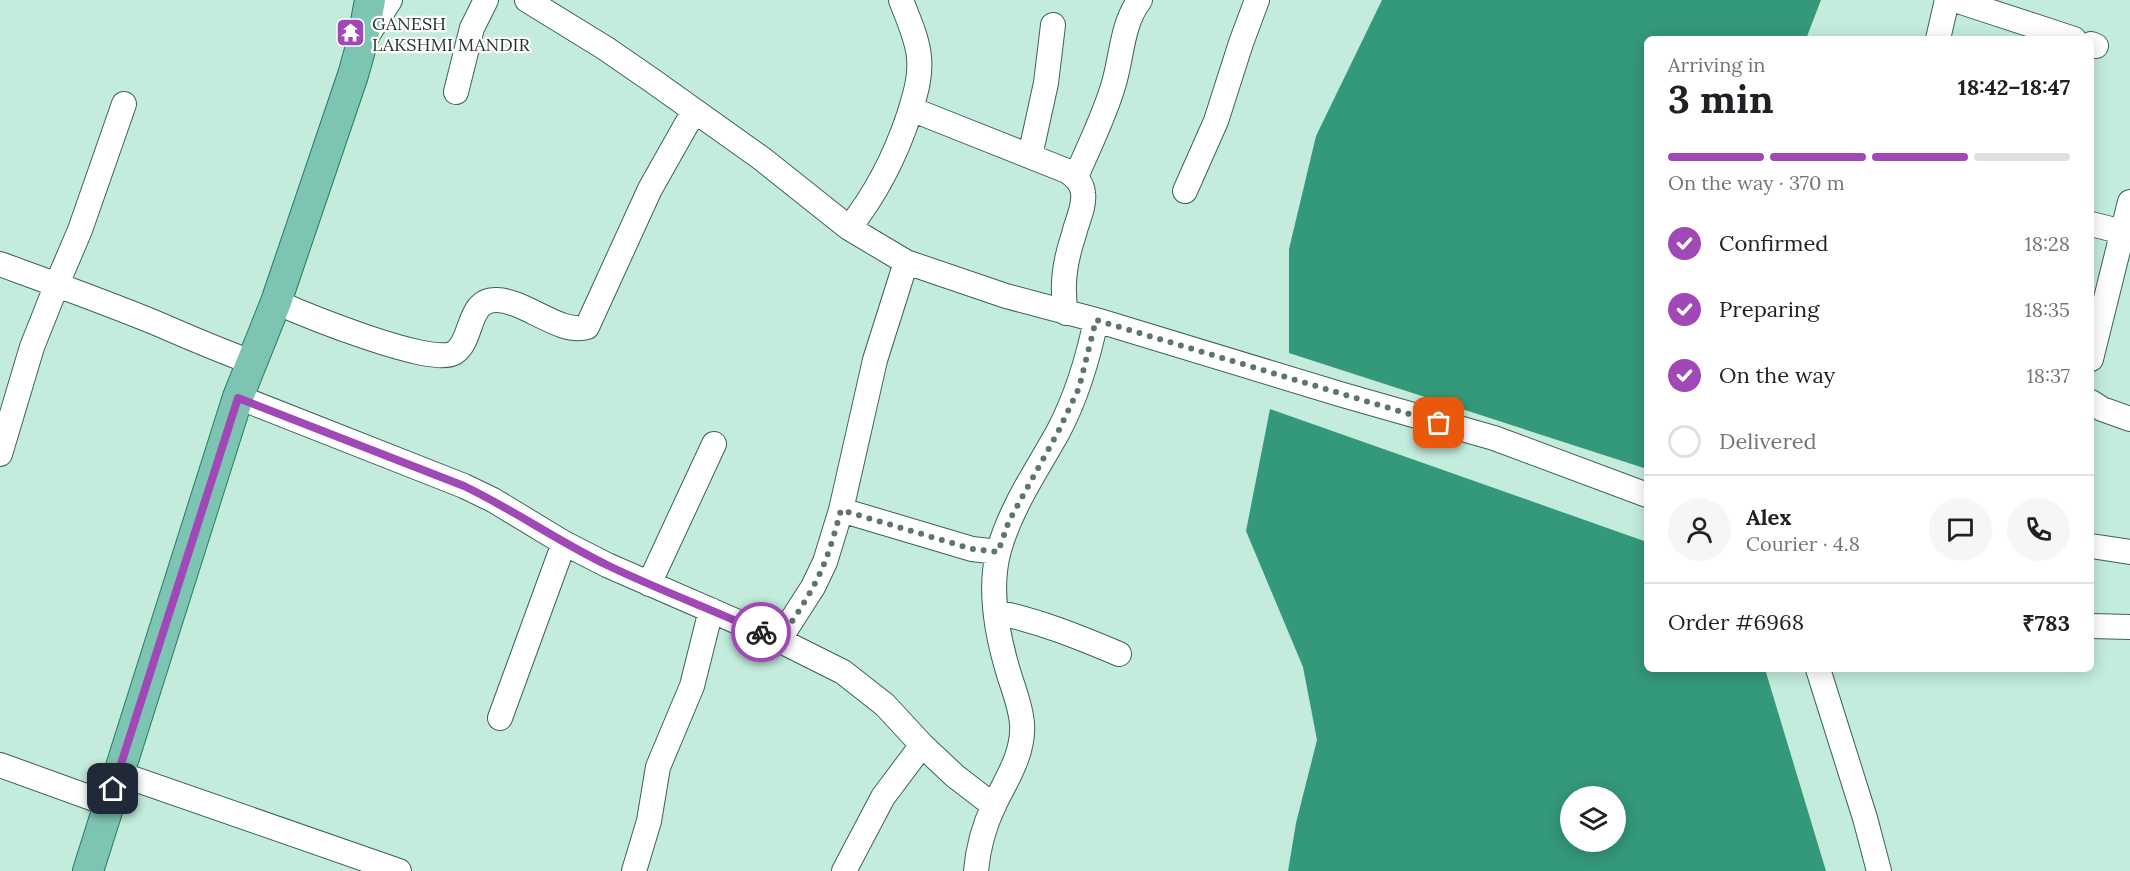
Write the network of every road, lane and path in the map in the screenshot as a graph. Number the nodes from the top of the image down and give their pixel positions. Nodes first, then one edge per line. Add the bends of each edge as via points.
1 (370, 0) edge
2 (390, 0) edge
3 (486, 0) edge
4 (527, 0) edge
5 (901, 0) edge
6 (1140, 0) edge
7 (1257, 0) edge
8 (1947, 0) edge
9 (1954, 0) edge
10 (2016, 10) edge
11 (1053, 25) dead end
12 (1939, 36) edge
13 (2072, 36) edge
14 (362, 43) junction
15 (456, 92) dead end
16 (124, 104) dead end
17 (910, 109) junction
18 (693, 111) junction
19 (1030, 156) junction
20 (1076, 177) junction
21 (1185, 191) dead end
22 (2130, 202) edge
23 (2094, 225) edge
24 (849, 228) junction
25 (2123, 232) junction
26 (906, 262) junction
27 (0, 264) edge
28 (57, 284) junction
29 (276, 302) junction
30 (1066, 313) junction
31 (1096, 320) junction
32 (2094, 344) edge
33 (251, 362) junction
34 (238, 398) junction
35 (2094, 404) edge
36 (2130, 419) edge
37 (714, 444) dead end
38 (0, 454) edge
39 (1644, 494) edge
40 (841, 510) junction
41 (564, 543) junction
42 (2094, 546) edge
43 (998, 552) junction
44 (2130, 552) edge
45 (649, 584) junction
46 (711, 610) junction
47 (996, 612) junction
48 (2094, 626) edge
49 (2130, 627) edge
50 (779, 640) junction
51 (1119, 654) dead end
52 (1819, 672) edge
53 (500, 718) dead end
54 (922, 745) junction
55 (0, 765) edge
56 (117, 773) junction
57 (108, 804) junction
58 (994, 806) junction
59 (88, 871) edge
60 (399, 871) edge
61 (634, 871) edge
62 (844, 871) edge
63 (976, 871) edge
64 (1879, 871) edge

1 - 14 main road
2 - 14 street
3 - 15 street via 472,28
4 - 18 street via 605,48
5 - 17 street via 919,57 920,78
6 - 20 street via 1128,22 1107,105
7 - 21 street via 1216,120
8 - 12 street
9 - 10 street
10 - 13 street
11 - 19 street via 1046,83
14 - 29 main road
16 - 28 street via 80,231
17 - 19 street
17 - 24 street via 887,170
18 - 24 street via 761,158
18 - 29 street via 651,189 587,327 568,327 508,302 485,302 476,310 456,352 438,357 339,327
19 - 20 street
20 - 30 street via 1083,201 1064,275
22 - 25 street
23 - 25 street
24 - 26 street
25 - 32 street
26 - 30 street
26 - 40 street via 875,360
27 - 28 street
28 - 33 street
28 - 38 street
29 - 33 main road
30 - 31 street
31 - 39 street via 1494,438
31 - 43 street via 1079,388 1009,521
33 - 34 main road
34 - 41 street via 464,486
34 - 56 main road
35 - 36 street
37 - 45 street
40 - 43 street via 972,549
40 - 50 street via 825,562
41 - 45 street
41 - 53 street
42 - 44 street
43 - 47 street
45 - 46 street
46 - 50 street
46 - 61 street via 692,686 658,767 649,821
47 - 51 street via 1059,629
47 - 58 street via 1022,725 1020,748
48 - 49 street
50 - 54 street via 863,685
52 - 64 street
54 - 58 street
54 - 62 street via 883,797
55 - 57 street
56 - 57 main road
56 - 60 street
57 - 59 main road
58 - 63 street via 982,835

